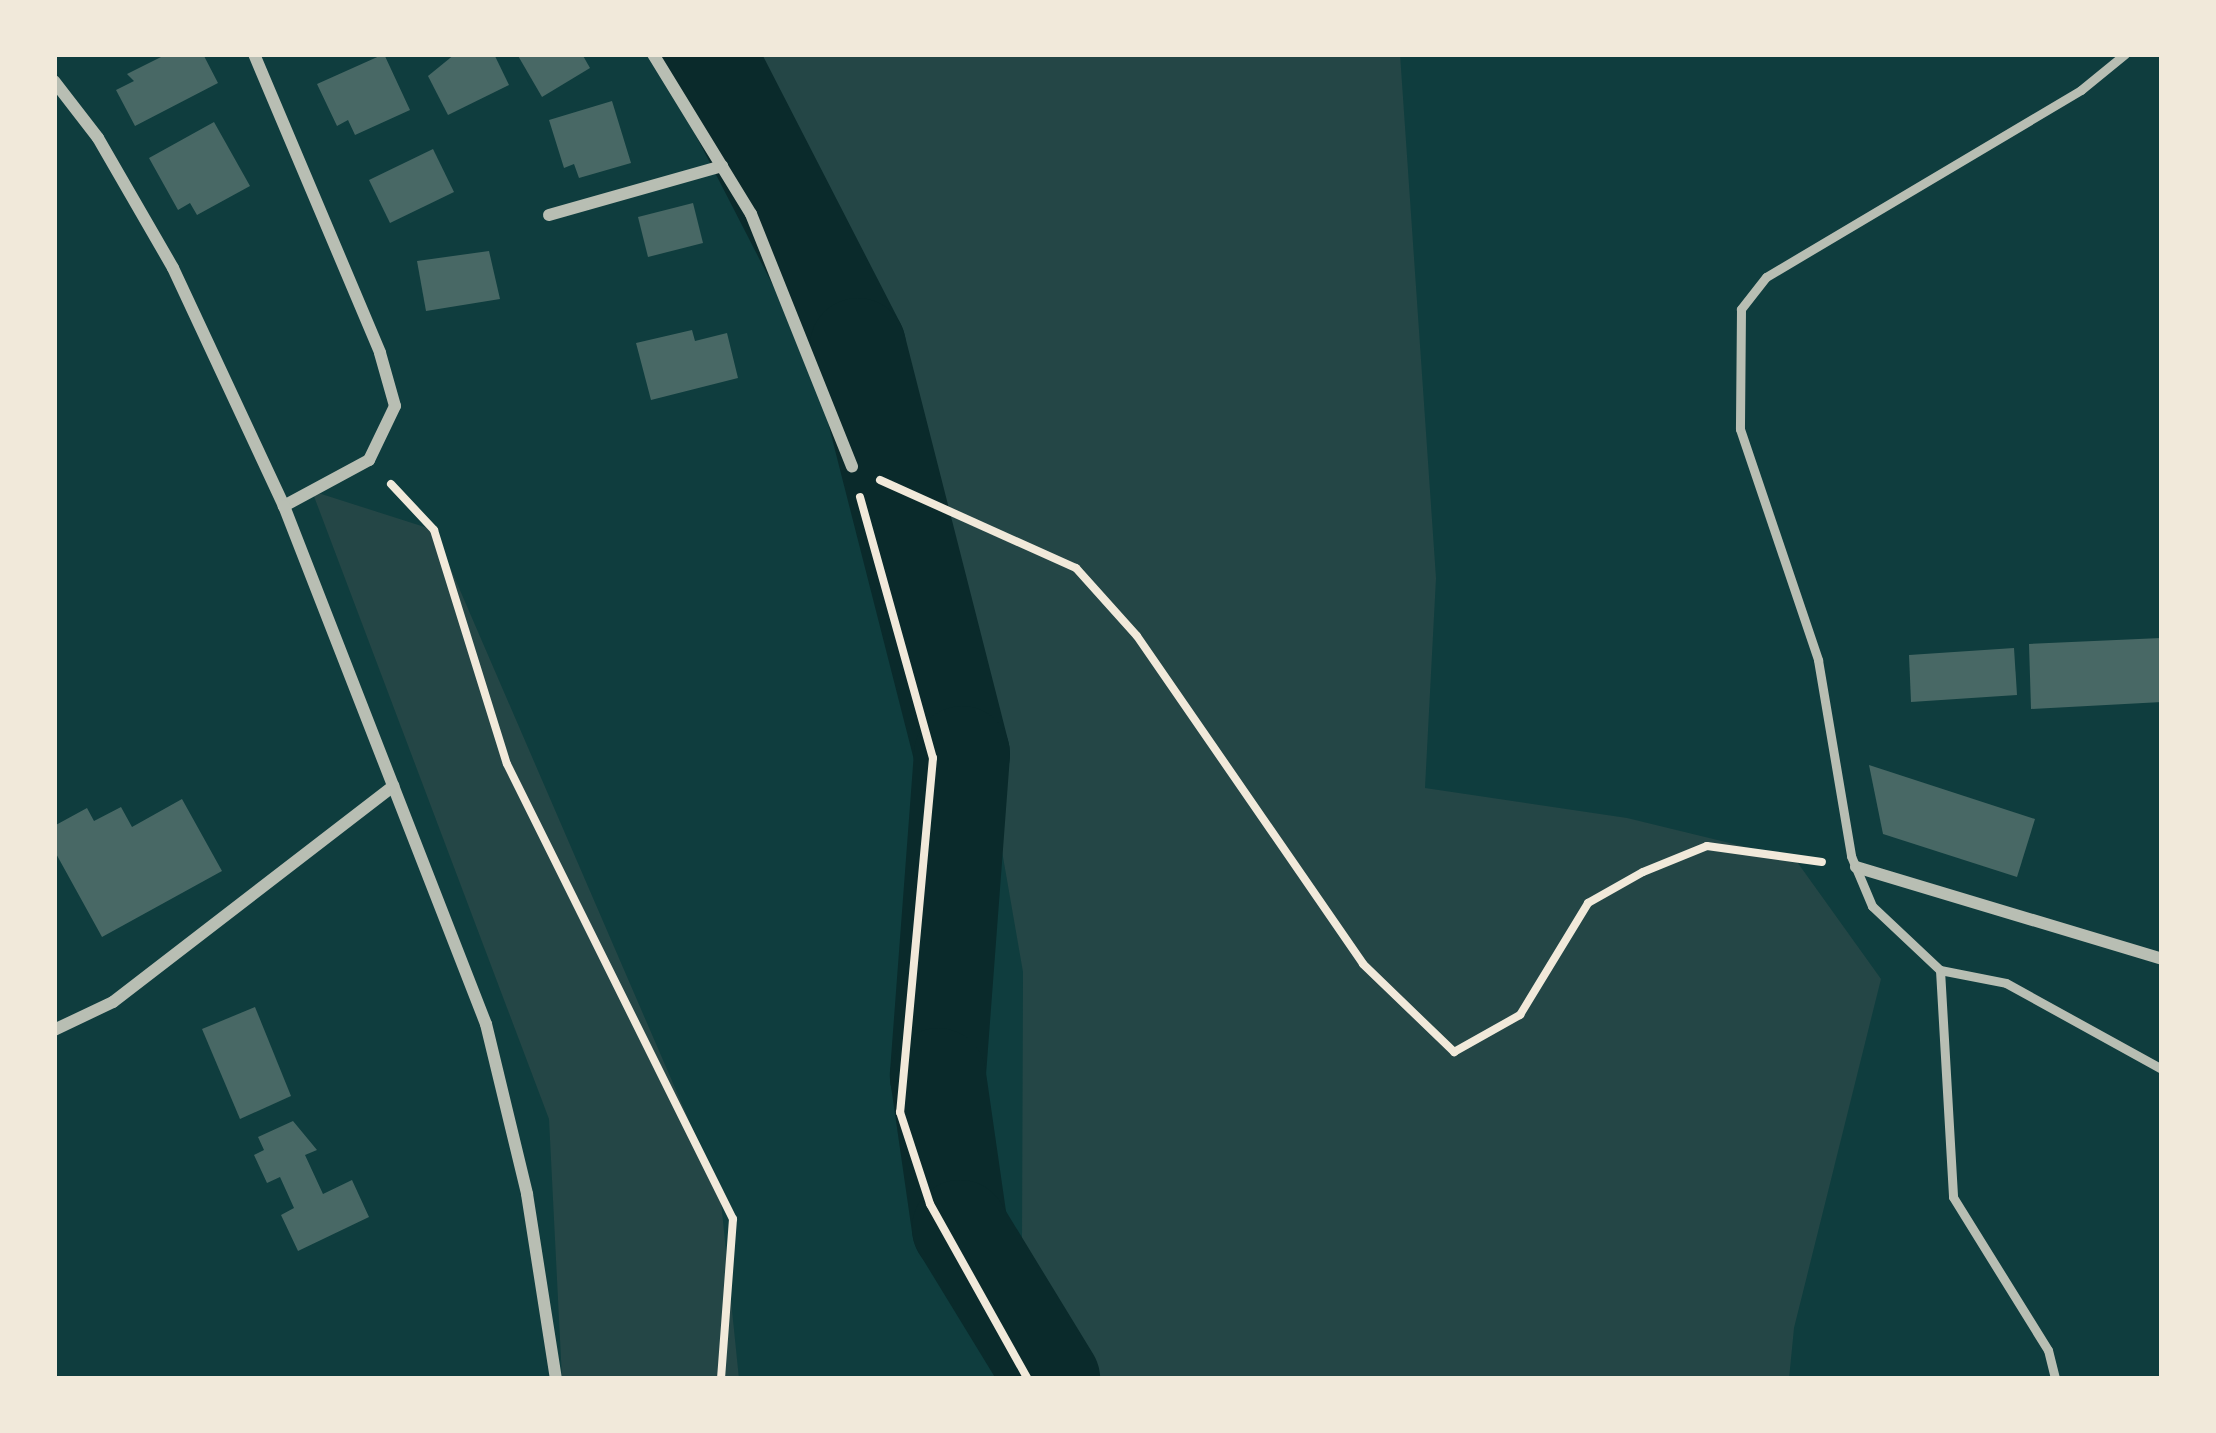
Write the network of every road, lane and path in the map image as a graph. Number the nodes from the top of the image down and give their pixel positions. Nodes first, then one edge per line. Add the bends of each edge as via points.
1 (254, 54) edge
2 (653, 54) edge
3 (2125, 54) edge
4 (54, 81) edge
5 (722, 166) junction
6 (549, 215) dead end
7 (369, 460) junction
8 (852, 467) joint
9 (879, 479) dead end
10 (284, 506) junction
11 (392, 786) junction
12 (1856, 867) junction
13 (2162, 958) edge
14 (1940, 970) junction
15 (54, 1030) edge
16 (2162, 1069) edge
17 (556, 1379) edge
18 (721, 1379) edge
19 (1028, 1379) edge
20 (2055, 1379) edge

1 - 7 street via 380,353 395,406
2 - 5 street
3 - 12 lane via 2081,90 1766,277 1741,309 1740,429 1818,660
4 - 10 street via 98,138 172,268
5 - 6 street
5 - 8 street via 751,214
7 - 10 street
7 - 18 path via 434,530 507,764 733,1219
8 - 19 path via 933,758 900,1112 930,1204
9 - 12 path via 1076,568 1137,636 1363,964 1454,1052 1520,1015 1588,903 1642,872 1707,846
10 - 11 street
11 - 15 street via 113,1002
11 - 17 street via 485,1024 527,1194
12 - 13 street
12 - 14 lane via 1872,906
14 - 16 lane via 2006,983
14 - 20 lane via 1953,1197 2048,1350

